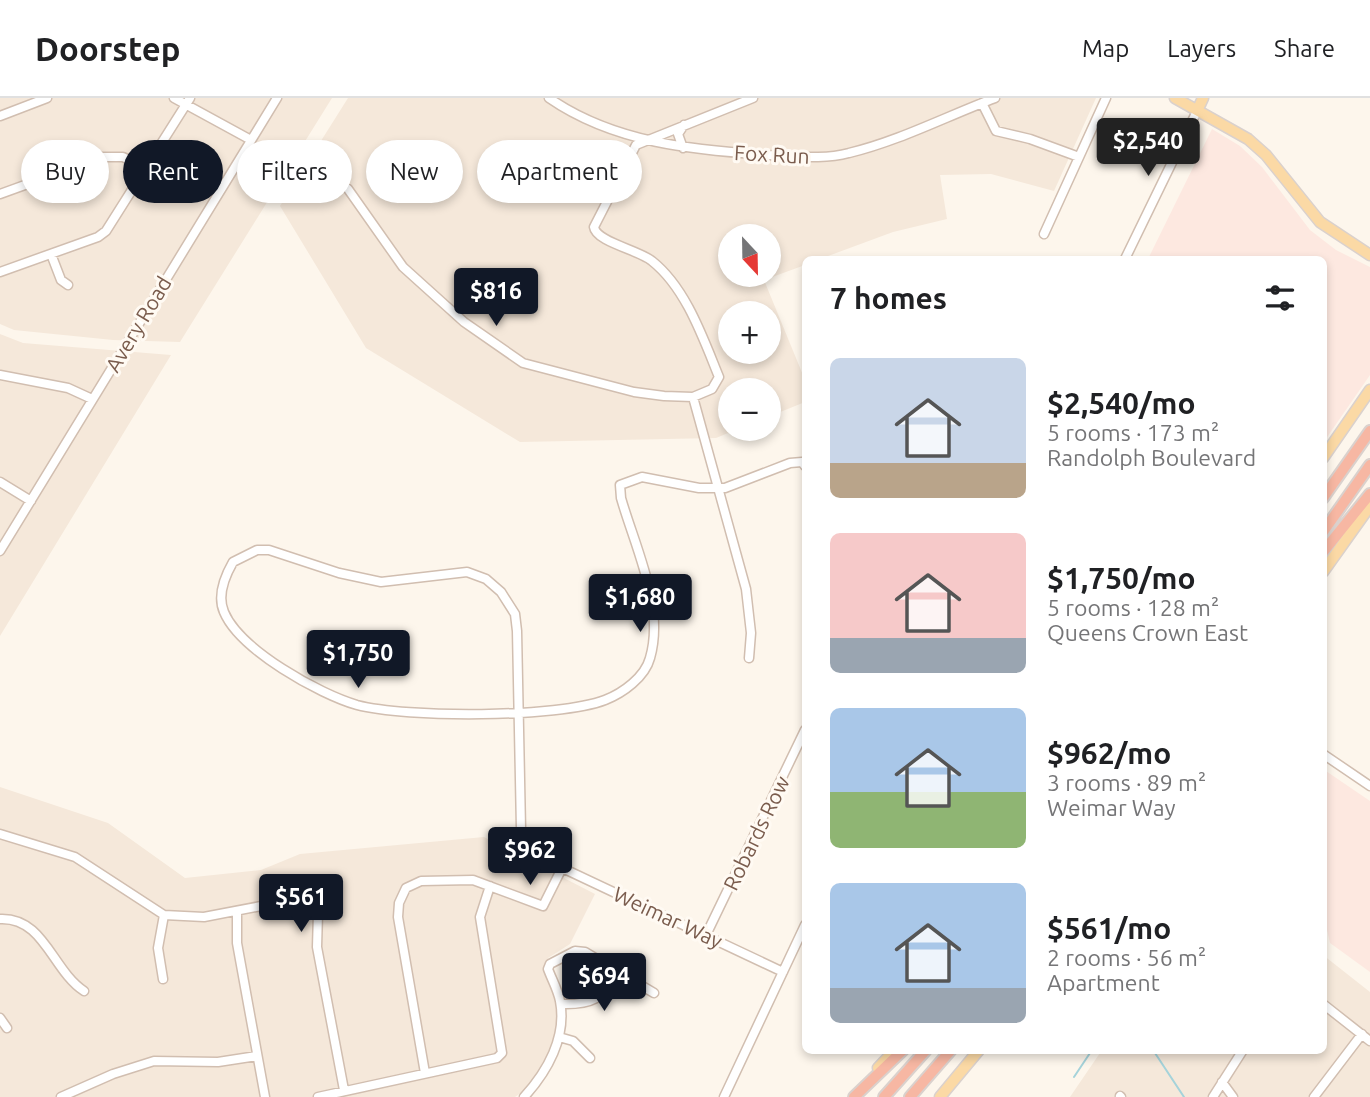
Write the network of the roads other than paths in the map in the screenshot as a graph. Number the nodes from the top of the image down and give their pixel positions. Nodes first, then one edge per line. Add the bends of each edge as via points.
1 (47, 98) edge
2 (174, 98) edge
3 (277, 98) edge
4 (549, 98) edge
5 (753, 98) edge
6 (995, 98) edge
7 (1106, 98) edge
8 (1175, 98) edge
9 (1203, 98) edge
10 (188, 101) edge
11 (982, 103) junction
12 (1198, 109) junction
13 (0, 116) edge
14 (684, 125) junction
15 (164, 140) edge
16 (251, 140) joint
17 (644, 140) junction
18 (683, 148) junction
19 (1079, 156) junction
20 (123, 157) edge
21 (237, 163) edge
22 (0, 194) edge
23 (352, 195) edge
24 (124, 203) edge
25 (1044, 234) dead end
26 (51, 254) junction
27 (1370, 255) edge
28 (1126, 256) edge
29 (0, 272) edge
30 (68, 285) dead end
31 (0, 375) edge
32 (1370, 390) edge
33 (693, 397) junction
34 (92, 399) junction
35 (1370, 431) edge
36 (1327, 452) edge
37 (802, 464) edge
38 (1370, 465) edge
39 (0, 482) edge
40 (717, 489) junction
41 (1327, 492) edge
42 (1370, 494) edge
43 (31, 501) junction
44 (1370, 506) edge
45 (1327, 526) edge
46 (1327, 547) edge
47 (0, 551) edge
48 (1327, 566) edge
49 (749, 658) dead end
50 (517, 712) junction
51 (802, 736) edge
52 (1327, 757) edge
53 (1370, 786) edge
54 (0, 834) edge
55 (562, 868) junction
56 (489, 886) junction
57 (237, 911) junction
58 (164, 915) junction
59 (0, 919) edge
60 (802, 931) edge
61 (706, 935) junction
62 (618, 972) junction
63 (783, 972) junction
64 (163, 979) dead end
65 (84, 991) dead end
66 (654, 993) dead end
67 (561, 1004) junction
68 (1327, 1007) edge
69 (0, 1018) edge
70 (7, 1028) dead end
71 (1362, 1034) junction
72 (559, 1037) junction
73 (1370, 1041) edge
74 (891, 1054) edge
75 (899, 1054) edge
76 (922, 1054) edge
77 (948, 1054) edge
78 (976, 1054) edge
79 (1240, 1054) edge
80 (257, 1056) junction
81 (590, 1058) dead end
82 (425, 1073) junction
83 (1222, 1082) junction
84 (344, 1090) junction
85 (61, 1097) edge
86 (265, 1097) edge
87 (318, 1097) edge
88 (524, 1097) edge
89 (724, 1097) edge
90 (854, 1097) edge
91 (884, 1097) edge
92 (910, 1097) edge
93 (940, 1097) edge
94 (1213, 1097) edge
95 (1233, 1097) edge
96 (1314, 1097) edge

1 - 13 street
2 - 10 street
3 - 16 street, Avery Road
4 - 17 street, Fox Run via 586,120
5 - 14 street
6 - 11 street, Fox Run
7 - 19 street
8 - 12 main road
9 - 12 main road
10 - 15 street
10 - 16 street
11 - 18 street, Fox Run via 836,156
11 - 19 street via 996,131
12 - 27 main road via 1248,139 1320,222
12 - 28 street
14 - 17 street
14 - 18 street via 678,134
17 - 18 street, Fox Run
17 - 33 street via 633,150 594,231 652,260 674,284 719,377 712,388
19 - 25 street
20 - 22 street via 103,157
21 - 34 street, Avery Road
23 - 33 street via 403,267 464,321 523,363 634,392
24 - 26 street via 98,237
26 - 29 street
26 - 30 street via 61,280
31 - 34 street via 68,388
32 - 36 main road
33 - 40 street
34 - 43 street, Avery Road
35 - 41 highway
37 - 40 street via 789,463
38 - 45 highway
39 - 43 street
40 - 49 street via 746,589
40 - 50 street via 642,477 620,485 653,607 650,659 636,680 604,700
42 - 46 highway
43 - 47 street, Avery Road
44 - 48 main road
50 - 50 street via 424,714 353,704 293,675 250,645 223,611 224,579 233,562 257,550 279,552 381,582 473,573 500,592 515,614
50 - 55 street, Weimar Way via 523,842 531,852
51 - 61 street, Robards Row
52 - 53 street
54 - 58 street via 75,857
55 - 56 street via 543,906
55 - 61 street, Weimar Way
56 - 82 street via 481,917 502,1053 497,1058
56 - 82 street via 473,880 421,881 401,895 401,942
57 - 58 street via 204,917
57 - 80 street via 237,943
57 - 84 street via 292,900 313,902
58 - 64 street via 158,948
59 - 65 street via 26,924
60 - 63 street
61 - 63 street, Weimar Way
62 - 66 street
62 - 67 street via 610,989 594,1001
62 - 67 street via 585,952 575,951 550,964
63 - 89 street
67 - 72 street
68 - 71 street
69 - 70 street
71 - 73 street
71 - 96 street
72 - 81 street via 573,1041
72 - 88 street via 544,1075
74 - 90 main road
75 - 90 highway
76 - 91 highway
77 - 92 highway
78 - 93 main road
79 - 83 street
80 - 85 street via 218,1062 154,1061
80 - 86 street
82 - 84 street
83 - 94 street
83 - 95 street
84 - 87 street

